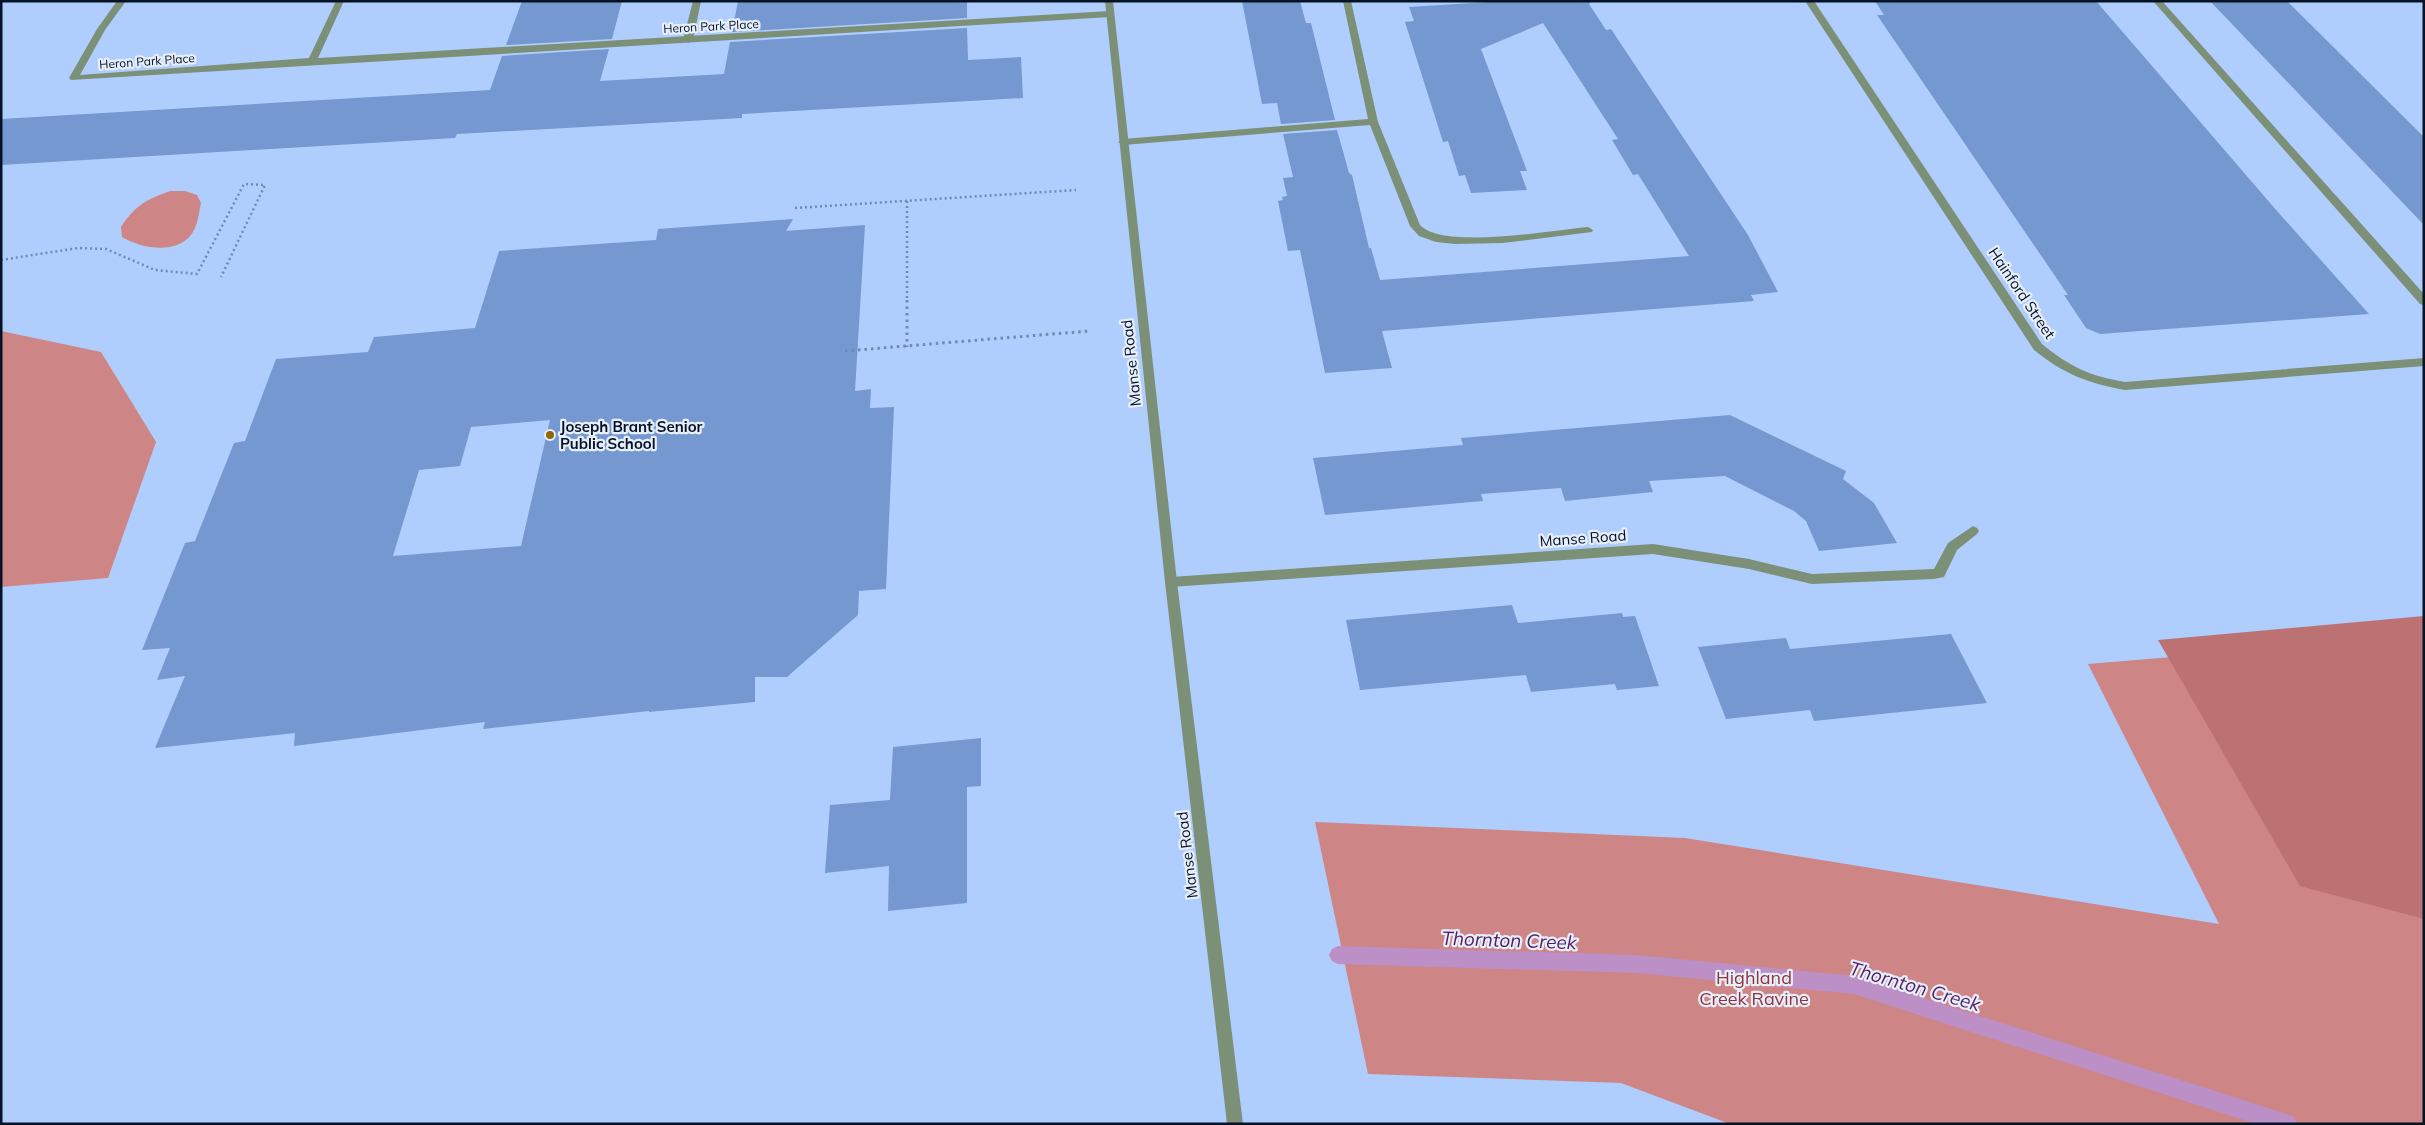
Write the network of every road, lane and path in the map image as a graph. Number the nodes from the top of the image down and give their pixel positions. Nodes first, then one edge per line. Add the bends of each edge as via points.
1 (122, 1) edge
2 (340, 1) edge
3 (697, 1) edge
4 (1347, 1) edge
5 (1809, 1) edge
6 (2157, 1) edge
7 (1110, 8) edge
8 (688, 40) junction
9 (312, 62) junction
10 (1373, 122) junction
11 (1123, 142) junction
12 (1076, 190) dead end
13 (907, 201) junction
14 (795, 208) dead end
15 (1588, 230) dead end
16 (1, 260) edge
17 (221, 276) dead end
18 (2424, 300) edge
19 (1089, 331) dead end
20 (908, 347) junction
21 (846, 351) dead end
22 (2424, 362) edge
23 (1973, 530) dead end
24 (1170, 582) junction
25 (1235, 1124) edge

1 - 9 street, Heron Park Place via 101,29 74,78
2 - 9 street
3 - 8 street
4 - 10 street
5 - 22 street, Hainford Street via 2038,347 2065,369 2092,380 2125,386
6 - 18 street
7 - 8 street, Heron Park Place
7 - 11 street, Manse Road
8 - 9 street, Heron Park Place
10 - 11 street
10 - 15 street via 1414,226 1423,234 1441,239 1467,240
11 - 24 street, Manse Road
12 - 13 path
13 - 14 path
13 - 20 path
16 - 17 path via 78,248 106,249 156,270 197,274 244,184 265,185
19 - 20 path
20 - 21 path
23 - 24 street, Manse Road via 1952,547 1940,572 1934,574 1812,580 1749,564 1653,549
24 - 25 street, Manse Road

